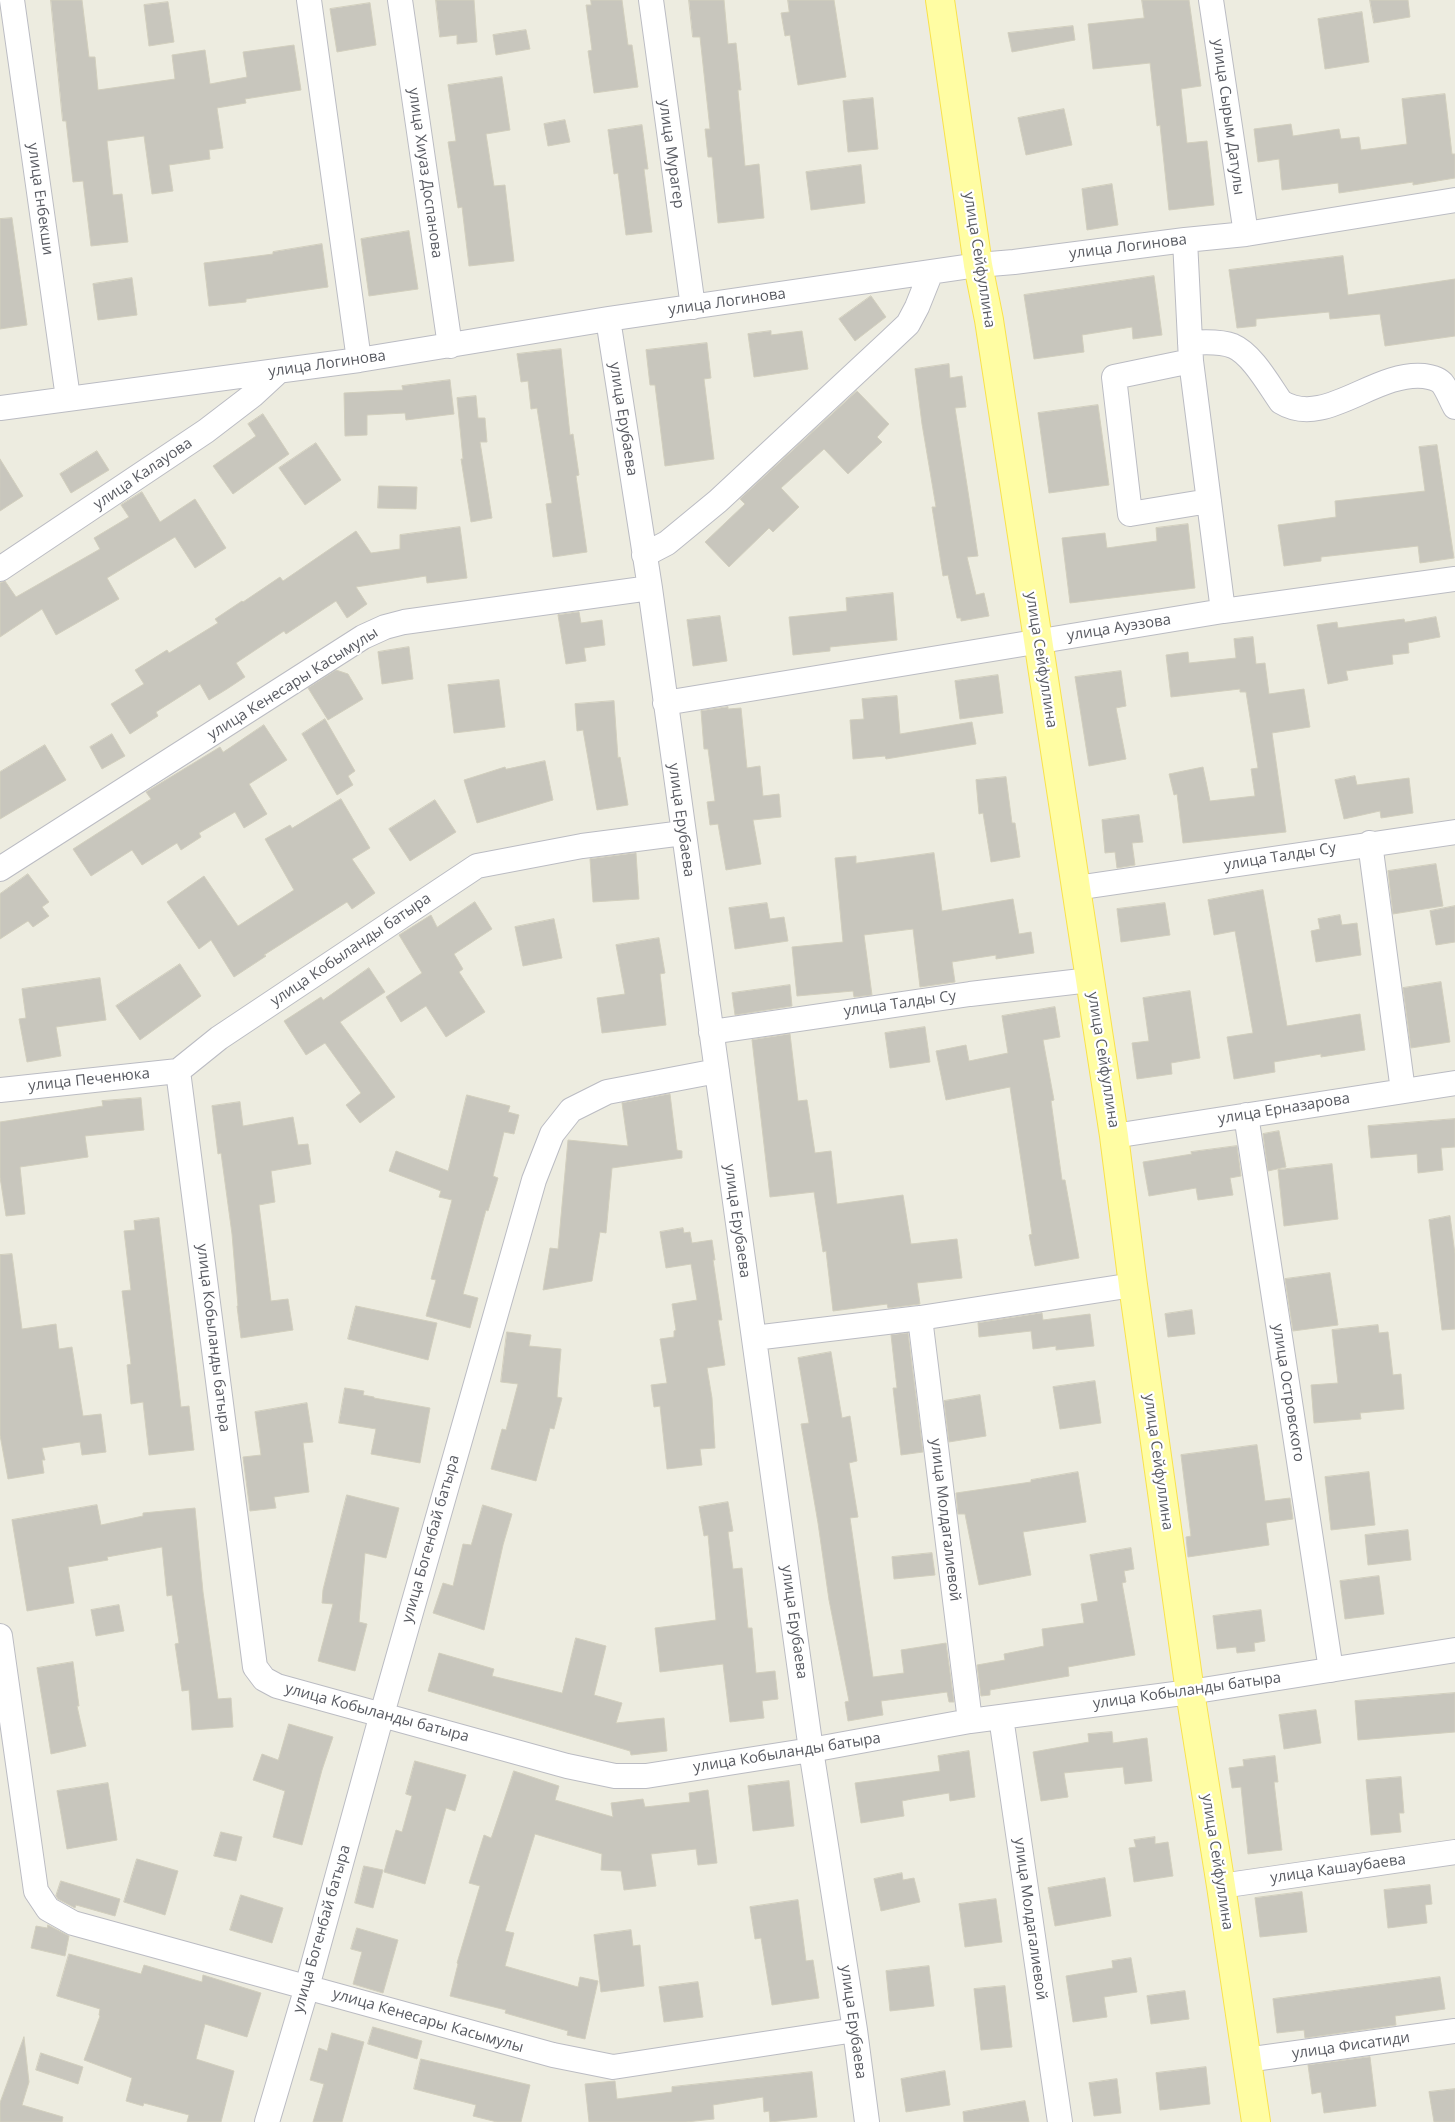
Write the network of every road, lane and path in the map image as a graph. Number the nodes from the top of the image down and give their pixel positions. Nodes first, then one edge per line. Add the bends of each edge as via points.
1 (12, 0) edge
2 (309, 0) edge
3 (400, 0) edge
4 (651, 0) edge
5 (940, 0) edge
6 (1211, 0) edge
7 (1455, 200) edge
8 (1246, 234) junction
9 (1185, 240) junction
10 (978, 265) junction
11 (931, 272) junction
12 (692, 307) junction
13 (608, 319) junction
14 (450, 346) junction
15 (1190, 352) junction
16 (359, 360) junction
17 (280, 371) junction
18 (68, 398) junction
19 (1455, 407) edge
20 (0, 408) edge
21 (1209, 501) junction
22 (644, 555) junction
23 (0, 569) edge
24 (1455, 579) edge
25 (650, 588) junction
26 (1223, 611) junction
27 (1038, 640) junction
28 (666, 703) junction
29 (1455, 832) edge
30 (683, 833) junction
31 (1370, 843) junction
32 (0, 869) edge
33 (1076, 888) junction
34 (1090, 980) junction
35 (711, 1032) junction
36 (717, 1070) junction
37 (178, 1071) junction
38 (1455, 1083) edge
39 (0, 1090) edge
40 (1403, 1091) junction
41 (1246, 1115) junction
42 (1114, 1136) junction
43 (1132, 1285) junction
44 (920, 1318) junction
45 (754, 1338) junction
46 (0, 1636) edge
47 (1455, 1650) edge
48 (1331, 1670) junction
49 (1190, 1692) junction
50 (382, 1714) junction
51 (1001, 1717) junction
52 (970, 1721) junction
53 (812, 1750) junction
54 (1455, 1852) edge
55 (1221, 1886) junction
56 (306, 1987) junction
57 (855, 2030) junction
58 (1455, 2031) edge
59 (1246, 2060) junction
60 (267, 2122) edge
61 (867, 2122) edge
62 (1060, 2122) edge
63 (1256, 2122) edge

1 - 18 street, улица Енбекши
2 - 16 street
3 - 14 street, улица Хиуаз Доспанова
4 - 12 street, улица Мурагер
5 - 10 main road, улица Сейфуллина
6 - 8 street, улица Сырым Датулы
7 - 8 street, улица Логинова
8 - 9 street, улица Логинова
9 - 10 street, улица Логинова
9 - 15 street
10 - 11 street, улица Логинова
10 - 27 main road, улица Сейфуллина
11 - 12 street, улица Логинова
11 - 22 street via 908,324 718,501 667,543
12 - 13 street, улица Логинова
13 - 14 street, улица Логинова
13 - 22 street, улица Ерубаева
14 - 16 street, улица Логинова
15 - 19 street via 1210,342 1232,345 1249,358 1281,402 1288,406 1307,409 1328,406 1384,381 1416,376 1432,377 1442,384
15 - 21 street
15 - 21 street via 1114,377 1130,514
16 - 17 street, улица Логинова
17 - 18 street, улица Логинова
17 - 23 street, улица Калауова via 206,431
18 - 20 street, улица Логинова
21 - 26 street
22 - 25 street, улица Ерубаева
24 - 26 street, улица Ауэзова
25 - 28 street, улица Ерубаева
25 - 32 street, улица Кенесары Касымулы via 385,627 356,642
26 - 27 street, улица Ауэзова
27 - 28 street, улица Ауэзова
27 - 33 main road, улица Сейфуллина
28 - 30 street, улица Ерубаева
29 - 31 street, улица Талды Су
30 - 35 street, улица Ерубаева
30 - 37 street, улица Кобыланды батыра via 582,846 477,866 219,1038
31 - 33 street, улица Талды Су
31 - 40 street
33 - 34 main road, улица Сейфуллина
34 - 35 street, улица Талды Су
34 - 42 main road, улица Сейфуллина
35 - 36 street, улица Ерубаева
36 - 45 street, улица Ерубаева
36 - 50 street, улица Богенбай батыра via 607,1092 570,1110 552,1134 534,1180
37 - 39 street, улица Печенюка
37 - 50 street, улица Кобыланды батыра via 255,1667 264,1679 278,1686
38 - 40 street, улица Ерназарова
40 - 41 street, улица Ерназарова
41 - 42 street, улица Ерназарова
41 - 48 street, улица Островского
42 - 43 main road, улица Сейфуллина
43 - 44 street
43 - 49 main road, улица Сейфуллина
44 - 45 street
44 - 52 street, улица Молдагалиевой
45 - 53 street, улица Ерубаева
46 - 56 street, улица Кенесары Касымулы via 36,1891 48,1909 86,1928
47 - 48 street, улица Кобыланды батыра
48 - 49 street, улица Кобыланды батыра
49 - 51 street, улица Кобыланды батыра
49 - 55 main road, улица Сейфуллина
50 - 53 street, улица Кобыланды батыра via 567,1766 616,1776 646,1776
50 - 56 street, улица Богенбай батыра
51 - 52 street, улица Кобыланды батыра
51 - 62 street, улица Молдагалиевой
52 - 53 street, улица Кобыланды батыра
53 - 57 street, улица Ерубаева
54 - 55 street, улица Кашаубаева
55 - 59 main road, улица Сейфуллина
56 - 57 street, улица Кенесары Касымулы via 553,2056 613,2067
56 - 60 street, улица Богенбай батыра
57 - 61 street, улица Ерубаева
58 - 59 street, улица Фисатиди
59 - 63 main road, улица Сейфуллина

